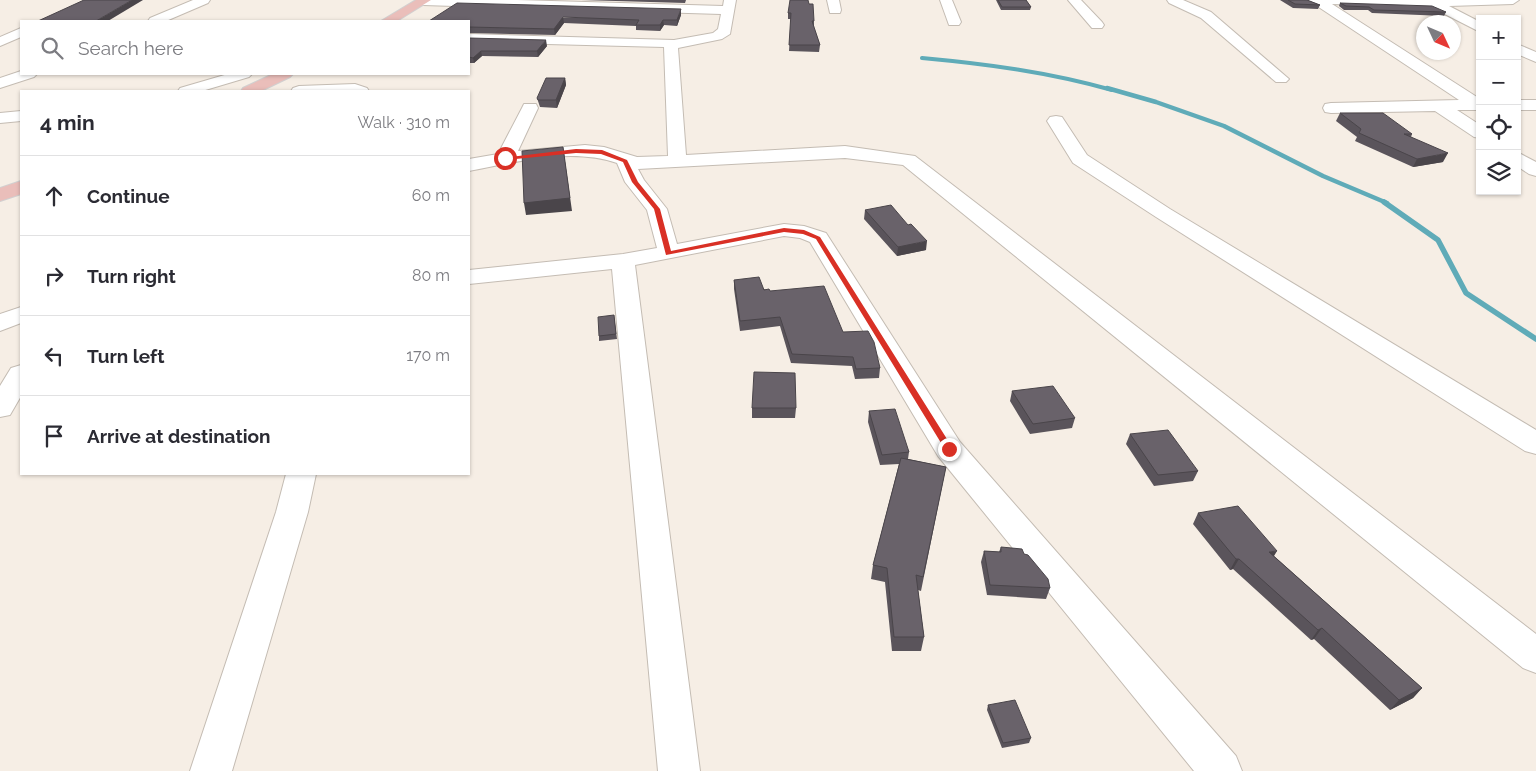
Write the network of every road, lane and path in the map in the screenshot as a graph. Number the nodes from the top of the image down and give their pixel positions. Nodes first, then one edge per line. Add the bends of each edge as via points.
1 (204, 0) edge
2 (946, 0) edge
3 (1074, 0) edge
4 (1173, 0) edge
5 (1311, 0) edge
6 (1316, 0) edge
7 (1513, 0) edge
8 (424, 1) edge
9 (1433, 3) junction
10 (728, 5) edge
11 (157, 20) edge
12 (390, 20) edge
13 (954, 22) dead end
14 (1097, 25) dead end
15 (1476, 26) edge
16 (20, 32) edge
17 (470, 38) edge
18 (0, 42) edge
19 (671, 45) junction
20 (1521, 50) edge
21 (1536, 58) edge
22 (27, 75) edge
23 (241, 75) edge
24 (284, 75) edge
25 (1281, 79) dead end
26 (0, 83) edge
27 (189, 90) edge
28 (252, 90) edge
29 (318, 90) edge
30 (359, 90) edge
31 (1476, 104) edge
32 (1437, 105) junction
33 (1476, 105) edge
34 (1521, 105) edge
35 (1536, 105) edge
36 (530, 108) dead end
37 (1331, 108) dead end
38 (20, 116) edge
39 (0, 118) edge
40 (1056, 121) dead end
41 (1476, 130) edge
42 (505, 158) junction
43 (677, 160) junction
44 (625, 161) junction
45 (1521, 161) edge
46 (470, 165) edge
47 (1536, 170) edge
48 (20, 187) edge
49 (0, 195) edge
50 (669, 254) junction
51 (623, 261) junction
52 (470, 277) edge
53 (20, 314) edge
54 (0, 323) edge
55 (20, 327) edge
56 (0, 328) edge
57 (20, 376) edge
58 (0, 408) edge
59 (1536, 444) edge
60 (301, 475) edge
61 (1536, 656) edge
62 (211, 771) edge
63 (679, 771) edge
64 (1220, 771) edge

1 - 11 street
2 - 13 street
3 - 14 street
4 - 25 street via 1206,15
5 - 6 street
6 - 9 street
6 - 31 street
7 - 9 street
8 - 10 street
8 - 12 main road
9 - 15 street
10 - 19 street via 725,31 716,36
16 - 18 street
17 - 19 street via 664,42
19 - 43 street
20 - 21 street
22 - 26 street
23 - 27 street
24 - 28 main road
29 - 30 street
32 - 33 street
32 - 37 street
32 - 41 street
34 - 35 street
36 - 42 street
38 - 39 street
40 - 59 street via 1080,160
42 - 44 street via 576,151 602,152
42 - 46 street
43 - 44 street
43 - 61 street via 845,152 908,160
44 - 50 street via 635,182 657,209
45 - 47 street
48 - 49 main road
50 - 51 street
50 - 64 street via 784,230 804,232 818,238 949,449
51 - 52 street
51 - 63 street
53 - 54 street
55 - 56 street
57 - 58 street
60 - 62 street

